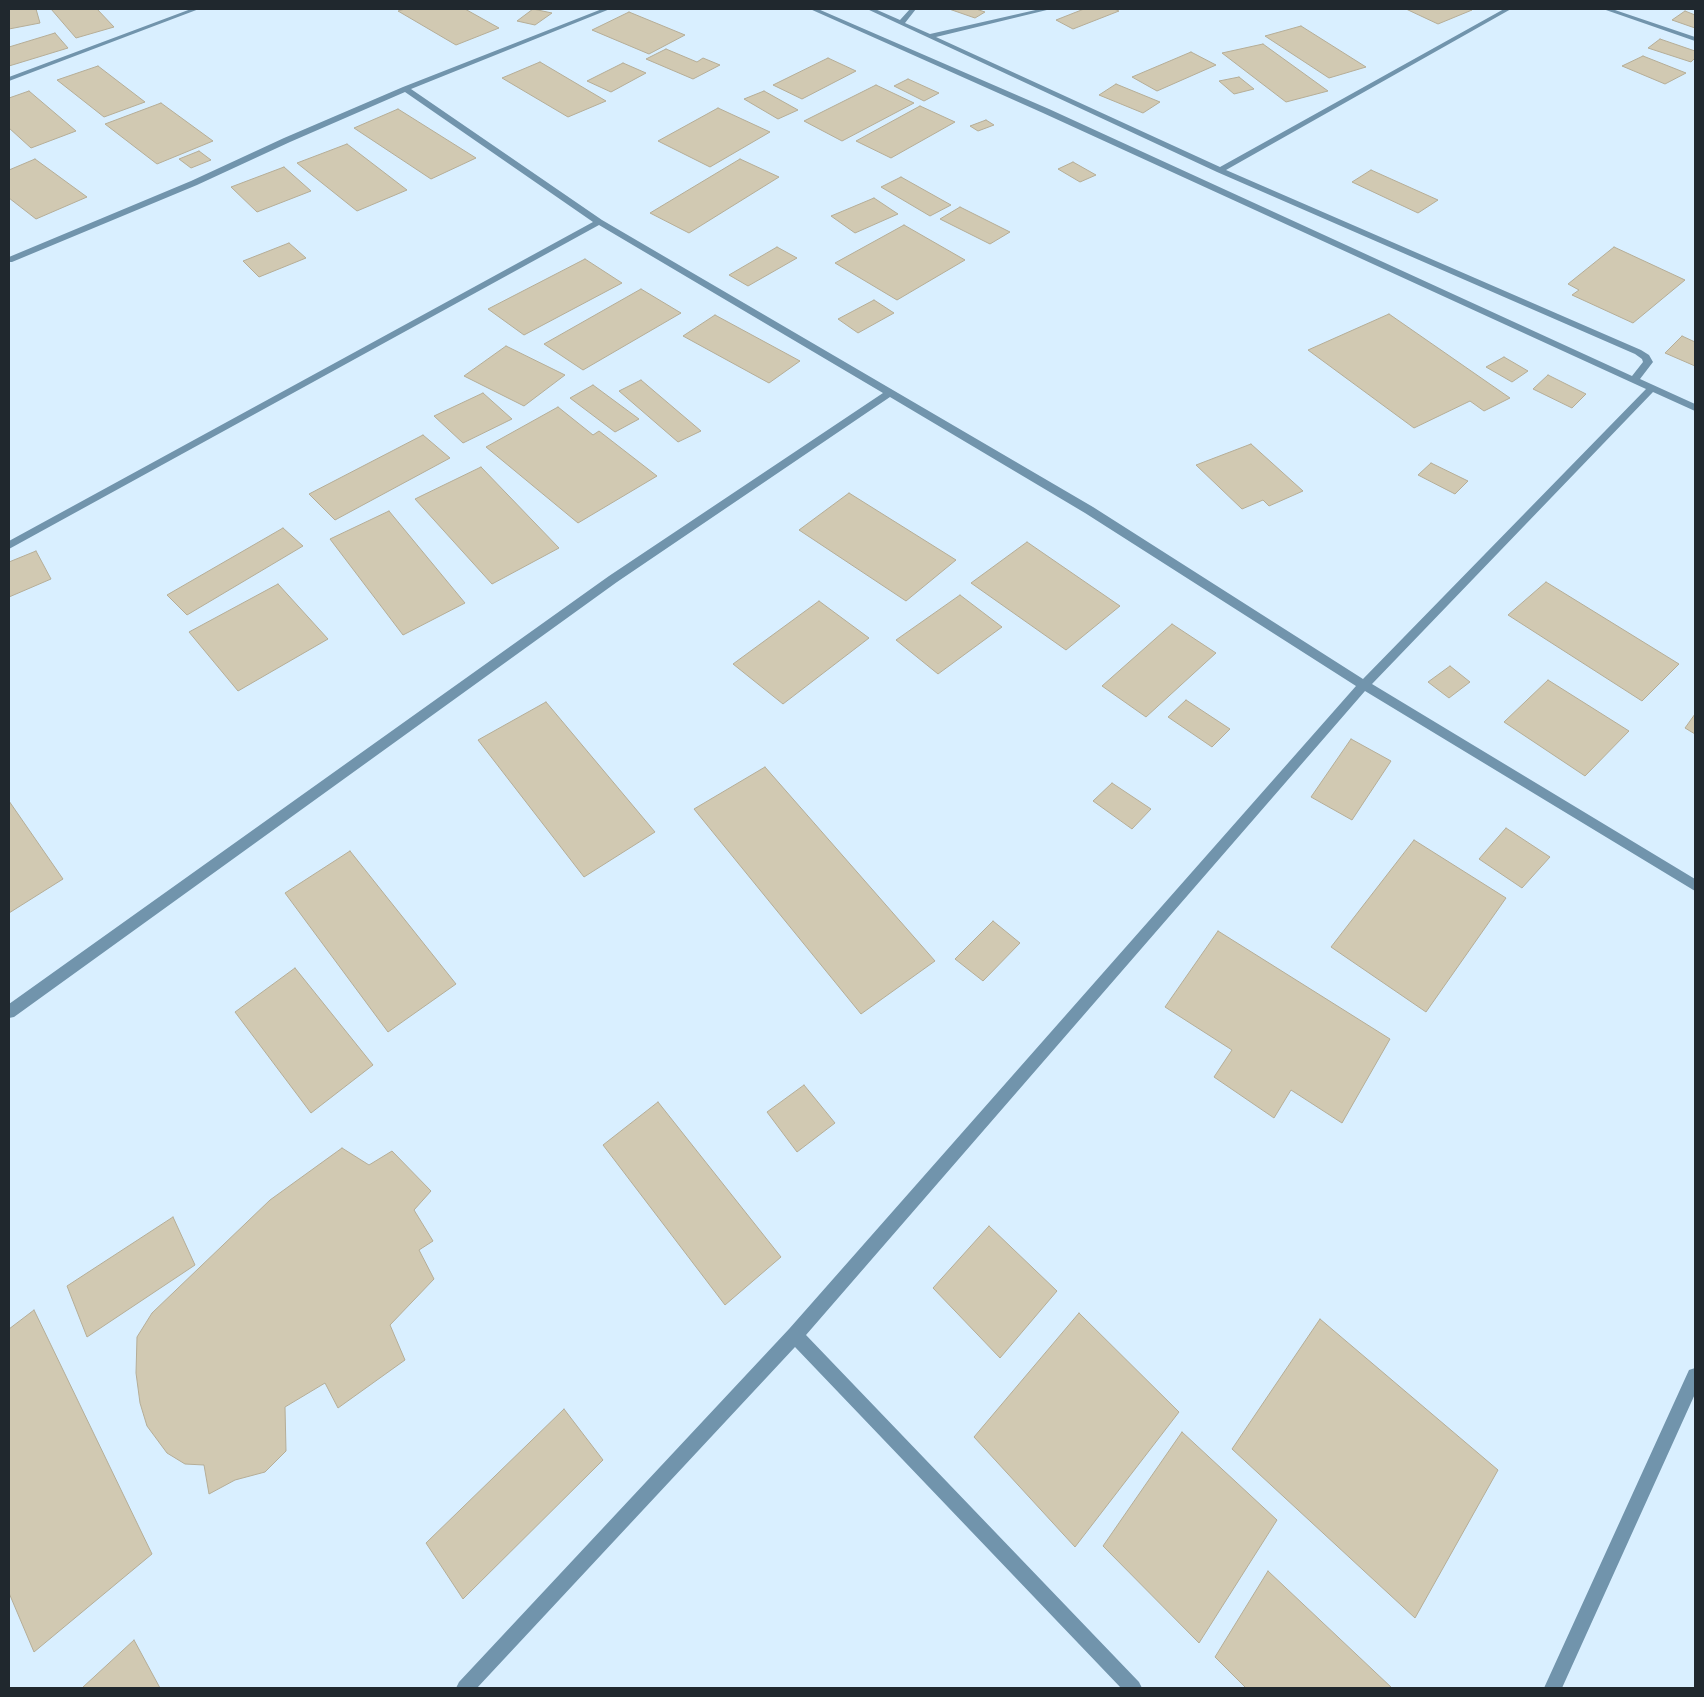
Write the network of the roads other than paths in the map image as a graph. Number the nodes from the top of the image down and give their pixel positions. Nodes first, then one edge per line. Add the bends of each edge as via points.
1 (196, 9) edge
2 (607, 9) edge
3 (813, 9) edge
4 (870, 9) edge
5 (913, 9) edge
6 (1048, 9) edge
7 (1508, 9) edge
8 (1606, 9) edge
9 (902, 22) junction
10 (931, 36) junction
11 (1695, 39) edge
12 (9, 79) edge
13 (406, 89) junction
14 (1220, 170) junction
15 (599, 222) junction
16 (9, 260) edge
17 (1634, 380) junction
18 (1651, 388) junction
19 (890, 393) junction
20 (1695, 408) edge
21 (9, 545) edge
22 (1364, 685) junction
23 (1695, 886) edge
24 (9, 1012) edge
25 (796, 1335) junction
26 (1695, 1376) edge
27 (464, 1688) edge
28 (1133, 1688) edge
29 (1553, 1688) edge

1 - 12 street
2 - 13 street
3 - 17 street via 1046,111
4 - 9 street
5 - 9 street
6 - 10 street
7 - 14 street
8 - 11 street
9 - 10 street
10 - 14 street
13 - 15 street
13 - 16 street
14 - 17 street via 1638,352 1648,362
15 - 19 street
15 - 21 street
17 - 18 street
18 - 20 street
18 - 22 street
19 - 22 street via 1089,510
19 - 24 street via 613,579
22 - 23 street
22 - 25 street
25 - 27 street
25 - 28 street
26 - 29 street

